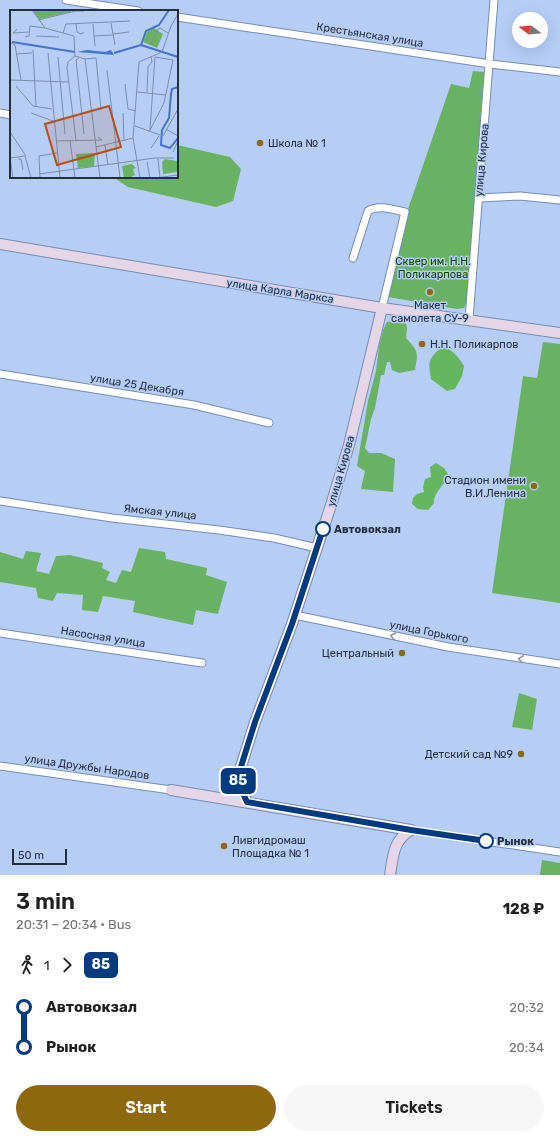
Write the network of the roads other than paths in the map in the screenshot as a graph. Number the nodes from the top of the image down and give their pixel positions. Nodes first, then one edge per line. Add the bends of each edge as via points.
1 (66, 0) edge
2 (494, 0) edge
3 (131, 10) edge
4 (178, 17) edge
5 (490, 64) junction
6 (560, 72) edge
7 (0, 113) edge
8 (10, 115) edge
9 (479, 198) junction
10 (560, 200) edge
11 (0, 244) edge
12 (353, 258) dead end
13 (382, 308) junction
14 (469, 319) junction
15 (560, 333) edge
16 (0, 374) edge
17 (270, 423) dead end
18 (0, 501) edge
19 (317, 548) junction
20 (295, 615) junction
21 (0, 633) edge
22 (202, 664) dead end
23 (560, 664) edge
24 (0, 766) edge
25 (239, 773) junction
26 (171, 790) joint
27 (218, 797) junction
28 (247, 802) junction
29 (382, 825) junction
30 (411, 830) junction
31 (394, 850) junction
32 (560, 852) edge
33 (390, 875) edge

1 - 3 street
2 - 5 street, улица Кирова
4 - 5 street, Крестьянская улица
5 - 6 street, Крестьянская улица
5 - 9 street, улица Кирова
7 - 8 street
9 - 10 street via 526,196
9 - 14 street, улица Кирова
11 - 13 street, улица Карла Маркса
12 - 13 street via 368,211 372,208 382,208 405,212
13 - 14 street, улица Карла Маркса
13 - 19 street, улица Кирова via 349,445
14 - 15 street, улица Карла Маркса
16 - 17 street, улица 25 Декабря via 194,405
18 - 19 street, Ямская улица via 274,538
19 - 20 street, улица Кирова
23 -> 20 street, улица Горького via 448,647
20 - 25 street, улица Кирова
21 - 22 street, Насосная улица
24 - 26 street, улица Дружбы Народов
25 - 27 street, улица Кирова via 230,793
25 - 28 street via 240,787
26 - 27 street
27 - 28 street
28 - 29 street
29 - 30 street
29 - 31 street via 391,835
30 - 31 street via 400,838
30 - 32 street
31 - 33 street

